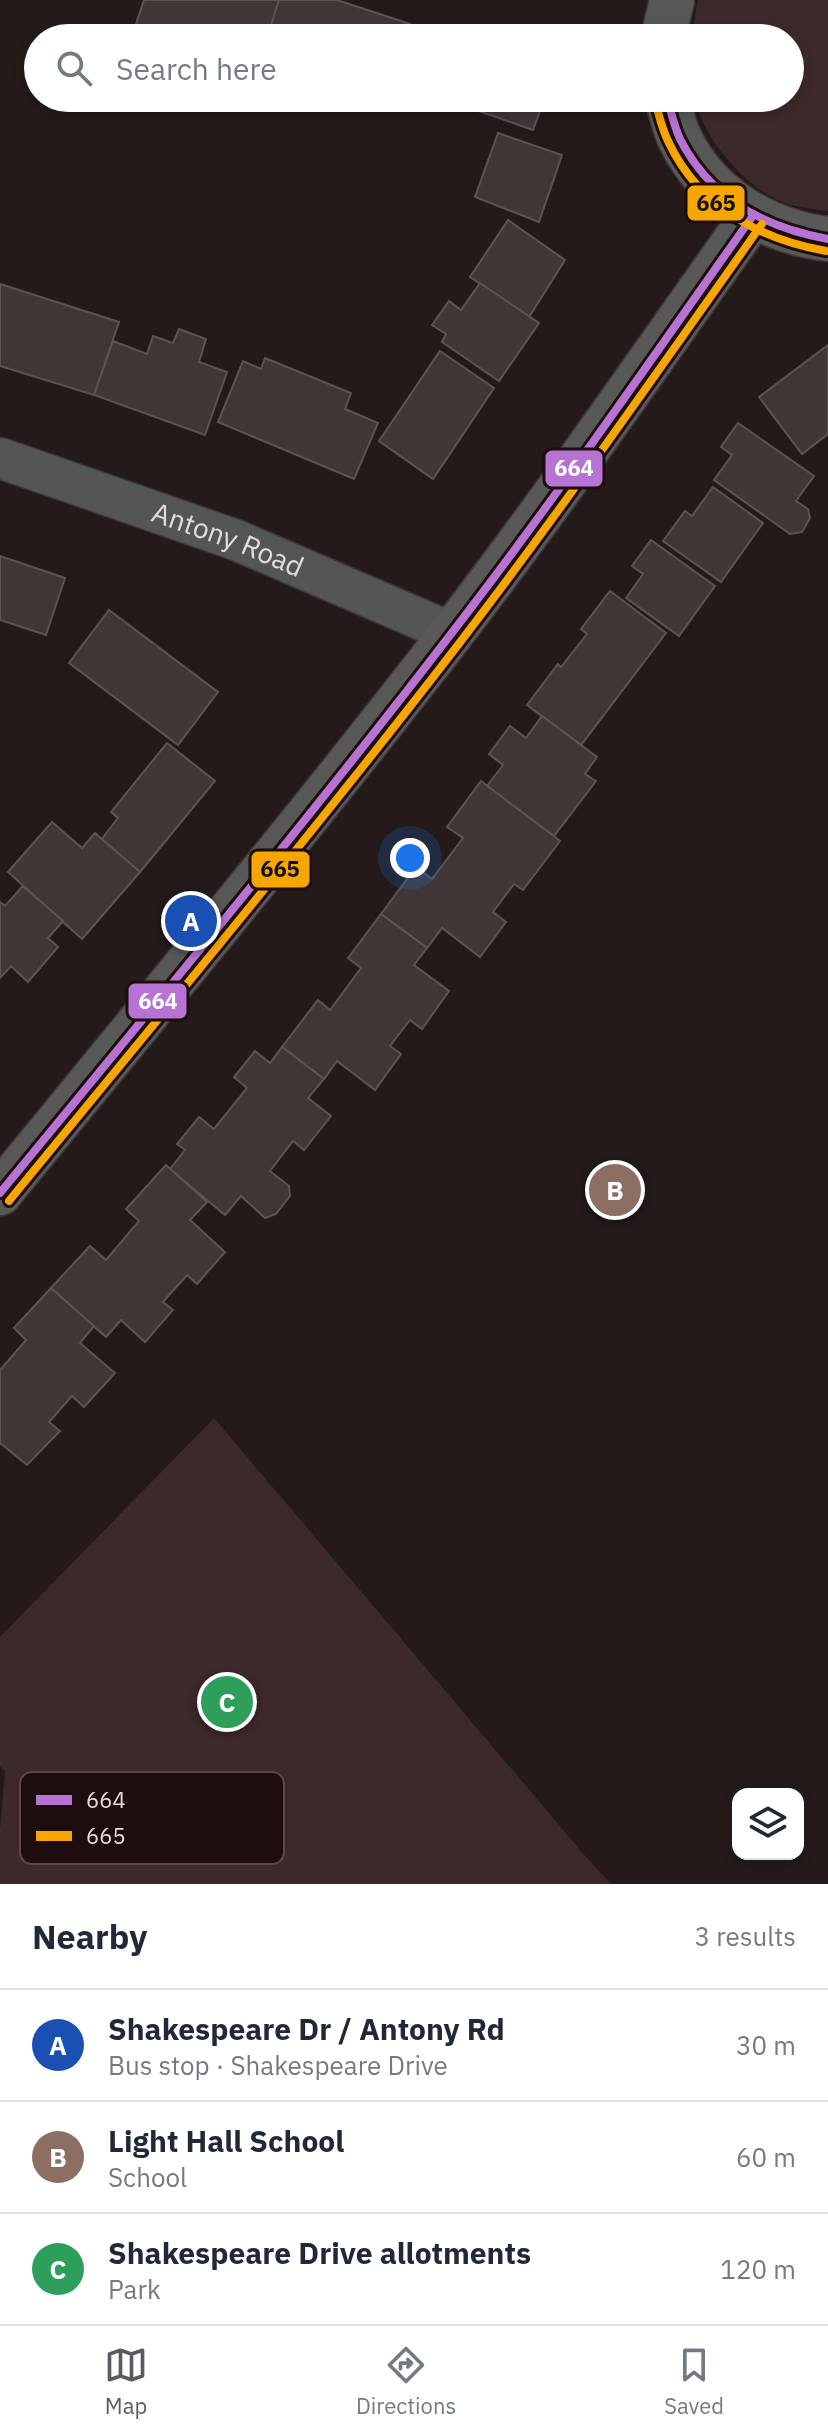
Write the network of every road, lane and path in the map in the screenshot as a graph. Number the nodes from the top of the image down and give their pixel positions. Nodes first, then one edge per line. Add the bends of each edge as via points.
1 (672, 0) edge
2 (666, 24) edge
3 (671, 112) edge
4 (752, 217) junction
5 (828, 239) edge
6 (0, 458) edge
7 (452, 633) junction
8 (0, 1193) edge

1 - 2 street
3 - 4 street via 680,140 711,184
4 - 5 street via 799,235
4 - 7 street
6 - 7 street, Antony Road via 236,540
7 - 8 street

